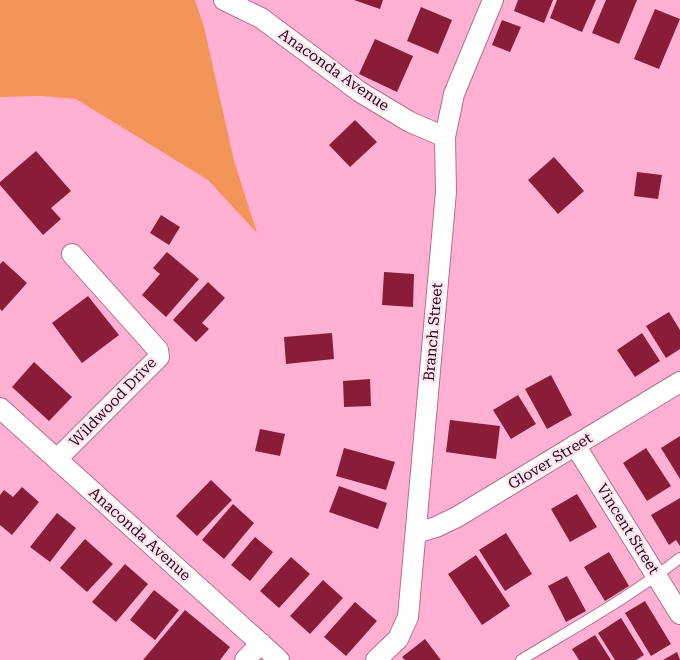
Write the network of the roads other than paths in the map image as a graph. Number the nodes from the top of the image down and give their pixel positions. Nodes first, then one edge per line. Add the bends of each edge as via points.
1 (224, 0) edge
2 (493, 0) edge
3 (446, 137) junction
4 (72, 254) dead end
5 (680, 382) edge
6 (0, 408) edge
7 (576, 445) junction
8 (57, 459) junction
9 (416, 533) junction
10 (680, 558) edge
11 (657, 576) junction
12 (680, 614) edge
13 (261, 643) junction
14 (245, 660) edge
15 (279, 660) edge
16 (376, 660) edge
17 (521, 660) edge

1 - 3 street, Anaconda Avenue via 261,18 360,92 410,122
2 - 3 street, Branch Street via 454,94
3 - 9 street, Branch Street via 446,192
4 - 8 street, Wildwood Drive via 158,350 158,357
5 - 7 street, Glover Street
6 - 8 street, Anaconda Avenue
7 - 9 street, Glover Street via 458,517
7 - 11 street, Vincent Street
8 - 13 street, Anaconda Avenue
9 - 16 street, Branch Street via 408,617 398,639
10 - 11 lane
11 - 12 street, Vincent Street
11 - 17 lane
13 - 14 street
13 - 15 street, Anaconda Avenue

